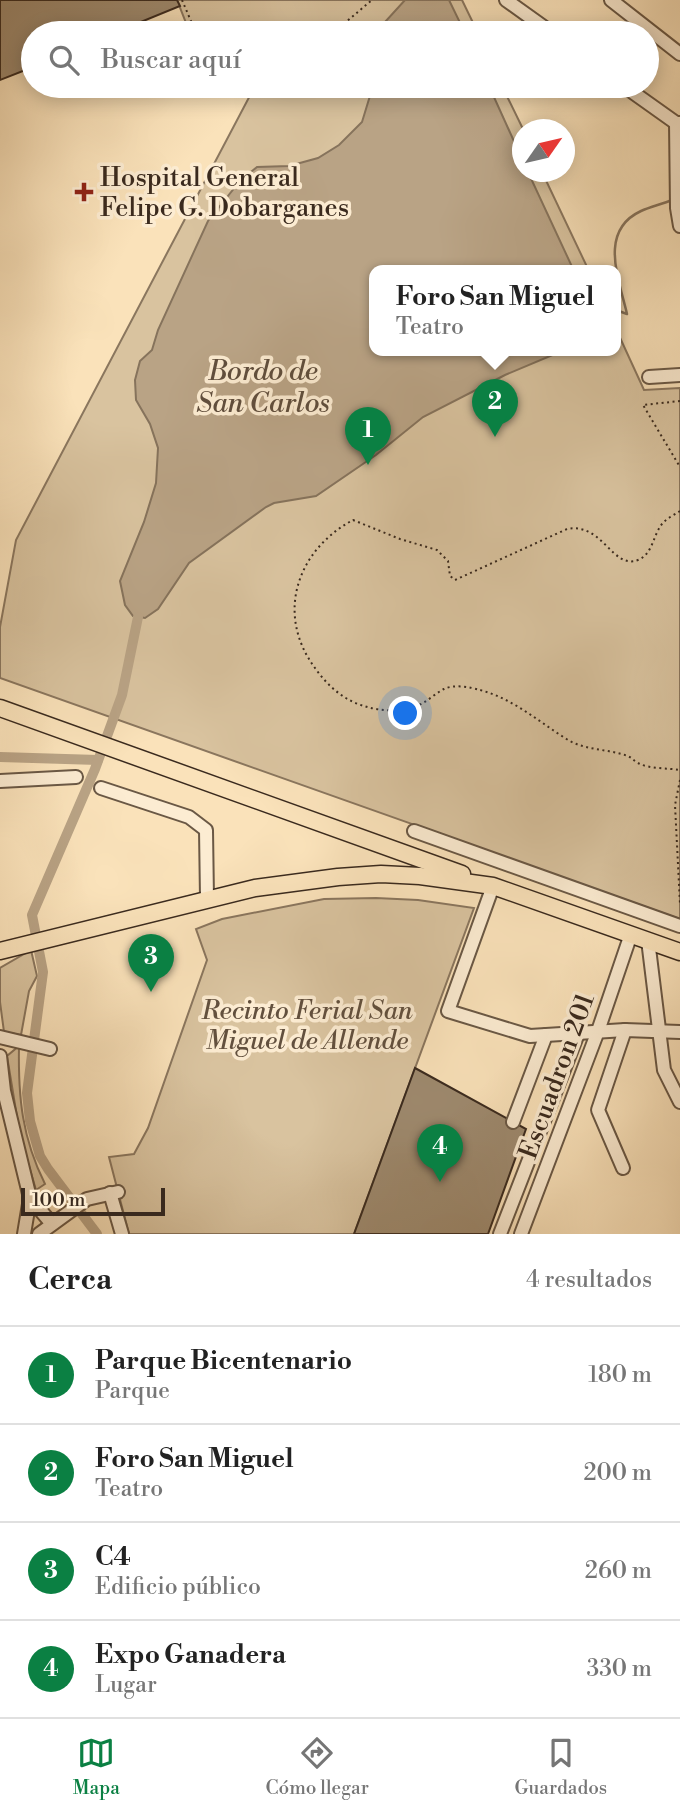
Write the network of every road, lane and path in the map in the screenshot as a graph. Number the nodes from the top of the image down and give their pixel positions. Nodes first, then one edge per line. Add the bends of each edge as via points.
1 (182, 0) edge
2 (372, 0) edge
3 (506, 0) edge
4 (611, 0) edge
5 (191, 21) edge
6 (347, 21) edge
7 (535, 21) edge
8 (638, 21) edge
9 (659, 38) edge
10 (680, 54) edge
11 (642, 98) edge
12 (678, 123) edge
13 (680, 226) edge
14 (680, 375) edge
15 (649, 377) dead end
16 (680, 401) edge
17 (680, 467) edge
18 (680, 511) edge
19 (0, 708) edge
20 (680, 770) edge
21 (76, 777) dead end
22 (680, 780) edge
23 (0, 781) edge
24 (101, 788) dead end
25 (414, 831) dead end
26 (444, 842) junction
27 (437, 865) junction
28 (493, 886) junction
29 (206, 898) junction
30 (680, 904) edge
31 (645, 914) junction
32 (680, 926) edge
33 (639, 937) junction
34 (0, 951) edge
35 (680, 952) edge
36 (625, 1030) junction
37 (657, 1030) junction
38 (579, 1031) junction
39 (598, 1031) junction
40 (680, 1032) edge
41 (546, 1035) junction
42 (0, 1037) edge
43 (50, 1049) dead end
44 (0, 1056) edge
45 (680, 1102) edge
46 (513, 1122) dead end
47 (23, 1167) junction
48 (623, 1168) dead end
49 (8, 1171) dead end
50 (30, 1198) junction
51 (51, 1224) junction
52 (24, 1234) edge
53 (39, 1234) edge
54 (122, 1234) edge
55 (500, 1234) edge
56 (522, 1234) edge

1 - 5 path
2 - 6 path
3 - 7 street
4 - 8 street
9 - 10 street
11 - 12 street
12 - 13 street
14 - 15 street
16 - 17 path via 643,405
18 - 20 path via 661,525 646,556 631,562 594,533 576,527 455,580 448,561 437,550 354,520 311,556 297,587 294,618 298,640 310,661 338,693 355,703 398,710 421,704 444,688 479,689 507,700 570,741 628,755 638,763
19 - 27 main road
21 - 23 street
22 - 30 path via 675,805
24 - 29 street via 189,817 206,830
25 - 26 street
26 - 27 street
26 - 31 street
27 - 28 main road
28 - 29 main road via 381,874 293,882
28 - 33 main road
28 - 41 street via 448,1011 530,1036
29 - 34 main road
31 - 32 street
31 - 33 street, Escuadron 201
33 - 35 main road
33 - 37 street
33 - 39 street, Escuadron 201
36 - 37 street
36 - 39 street
36 - 48 street via 598,1110
37 - 40 street
37 - 45 street via 664,1070
38 - 39 street
38 - 41 street
38 - 55 street
39 - 56 street, Escuadron 201
41 - 46 street
42 - 43 street
44 - 47 street
47 - 49 street
47 - 50 street
50 - 51 street
50 - 52 street
51 - 53 street
51 - 54 street via 87,1199 114,1193

